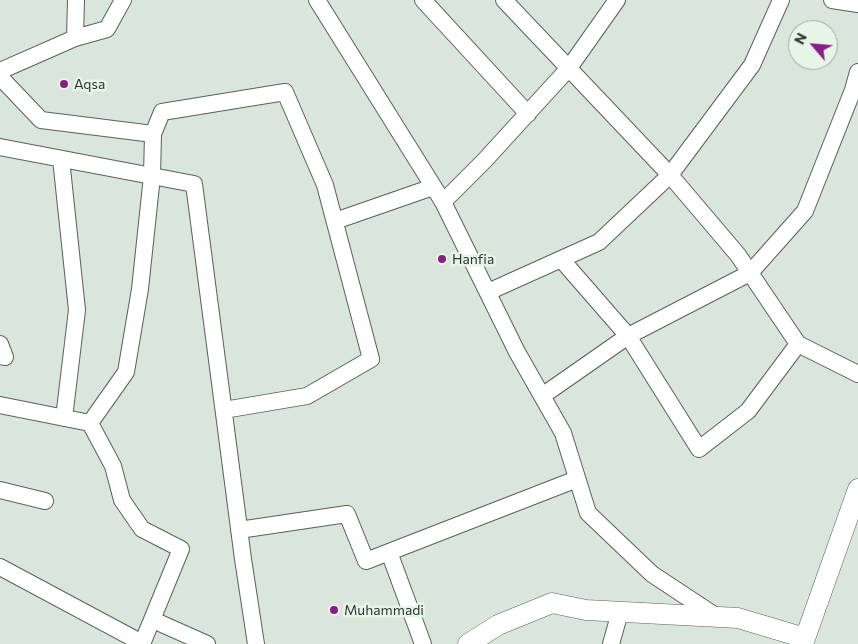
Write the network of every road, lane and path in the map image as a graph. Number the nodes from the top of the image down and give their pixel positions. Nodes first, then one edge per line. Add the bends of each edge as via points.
1 (76, 0) edge
2 (122, 0) edge
3 (317, 0) edge
4 (423, 0) edge
5 (504, 0) edge
6 (617, 0) edge
7 (781, 0) edge
8 (832, 0) edge
9 (858, 4) edge
10 (75, 38) junction
11 (570, 68) junction
12 (0, 70) edge
13 (858, 72) edge
14 (0, 77) edge
15 (528, 114) junction
16 (153, 134) junction
17 (0, 147) edge
18 (61, 159) junction
19 (670, 175) junction
20 (152, 176) junction
21 (433, 187) junction
22 (443, 202) junction
23 (335, 221) junction
24 (561, 259) junction
25 (750, 273) junction
26 (488, 292) junction
27 (628, 336) junction
28 (0, 344) edge
29 (798, 344) junction
30 (0, 356) edge
31 (858, 374) edge
32 (542, 396) junction
33 (0, 405) edge
34 (224, 410) junction
35 (64, 418) junction
36 (90, 423) junction
37 (577, 479) junction
38 (0, 490) edge
39 (858, 490) edge
40 (45, 501) dead end
41 (239, 530) junction
42 (389, 552) junction
43 (0, 566) edge
44 (620, 612) junction
45 (717, 617) junction
46 (154, 620) junction
47 (808, 642) edge
48 (142, 644) edge
49 (207, 644) edge
50 (256, 644) edge
51 (423, 644) edge
52 (468, 644) edge
53 (610, 644) edge

1 - 10 street
2 - 10 street via 107,29
3 - 21 street
4 - 15 street
5 - 11 street
6 - 11 street
7 - 19 street via 752,65
8 - 9 street
10 - 12 street
11 - 15 street
11 - 19 street
13 - 25 street via 805,212
14 - 16 street via 42,120
15 - 22 street
16 - 20 street
16 - 23 street via 162,112 285,92 325,184
17 - 18 street
18 - 20 street
18 - 35 street via 77,310
19 - 24 street via 599,242
19 - 25 street
20 - 34 street via 194,184
20 - 36 street via 140,289 126,372
21 - 22 street
21 - 23 street
22 - 26 street
23 - 34 street via 371,359 307,396
24 - 26 street
24 - 27 street
25 - 27 street
25 - 29 street
26 - 32 street
27 - 29 street via 699,450 748,411
27 - 32 street
28 - 30 street via 4,357
29 - 31 street
32 - 37 street via 563,434
33 - 35 street
34 - 41 street
35 - 36 street
36 - 46 street via 113,466 122,500 142,529 182,549
37 - 42 street
37 - 45 street via 588,513 652,574
38 - 40 street
39 - 47 street
41 - 42 street via 347,514 366,561
41 - 50 street
42 - 51 street
43 - 48 street
44 - 45 street
44 - 52 street via 552,603 498,625
44 - 53 street
45 - 47 street via 738,618
46 - 48 street
46 - 49 street

